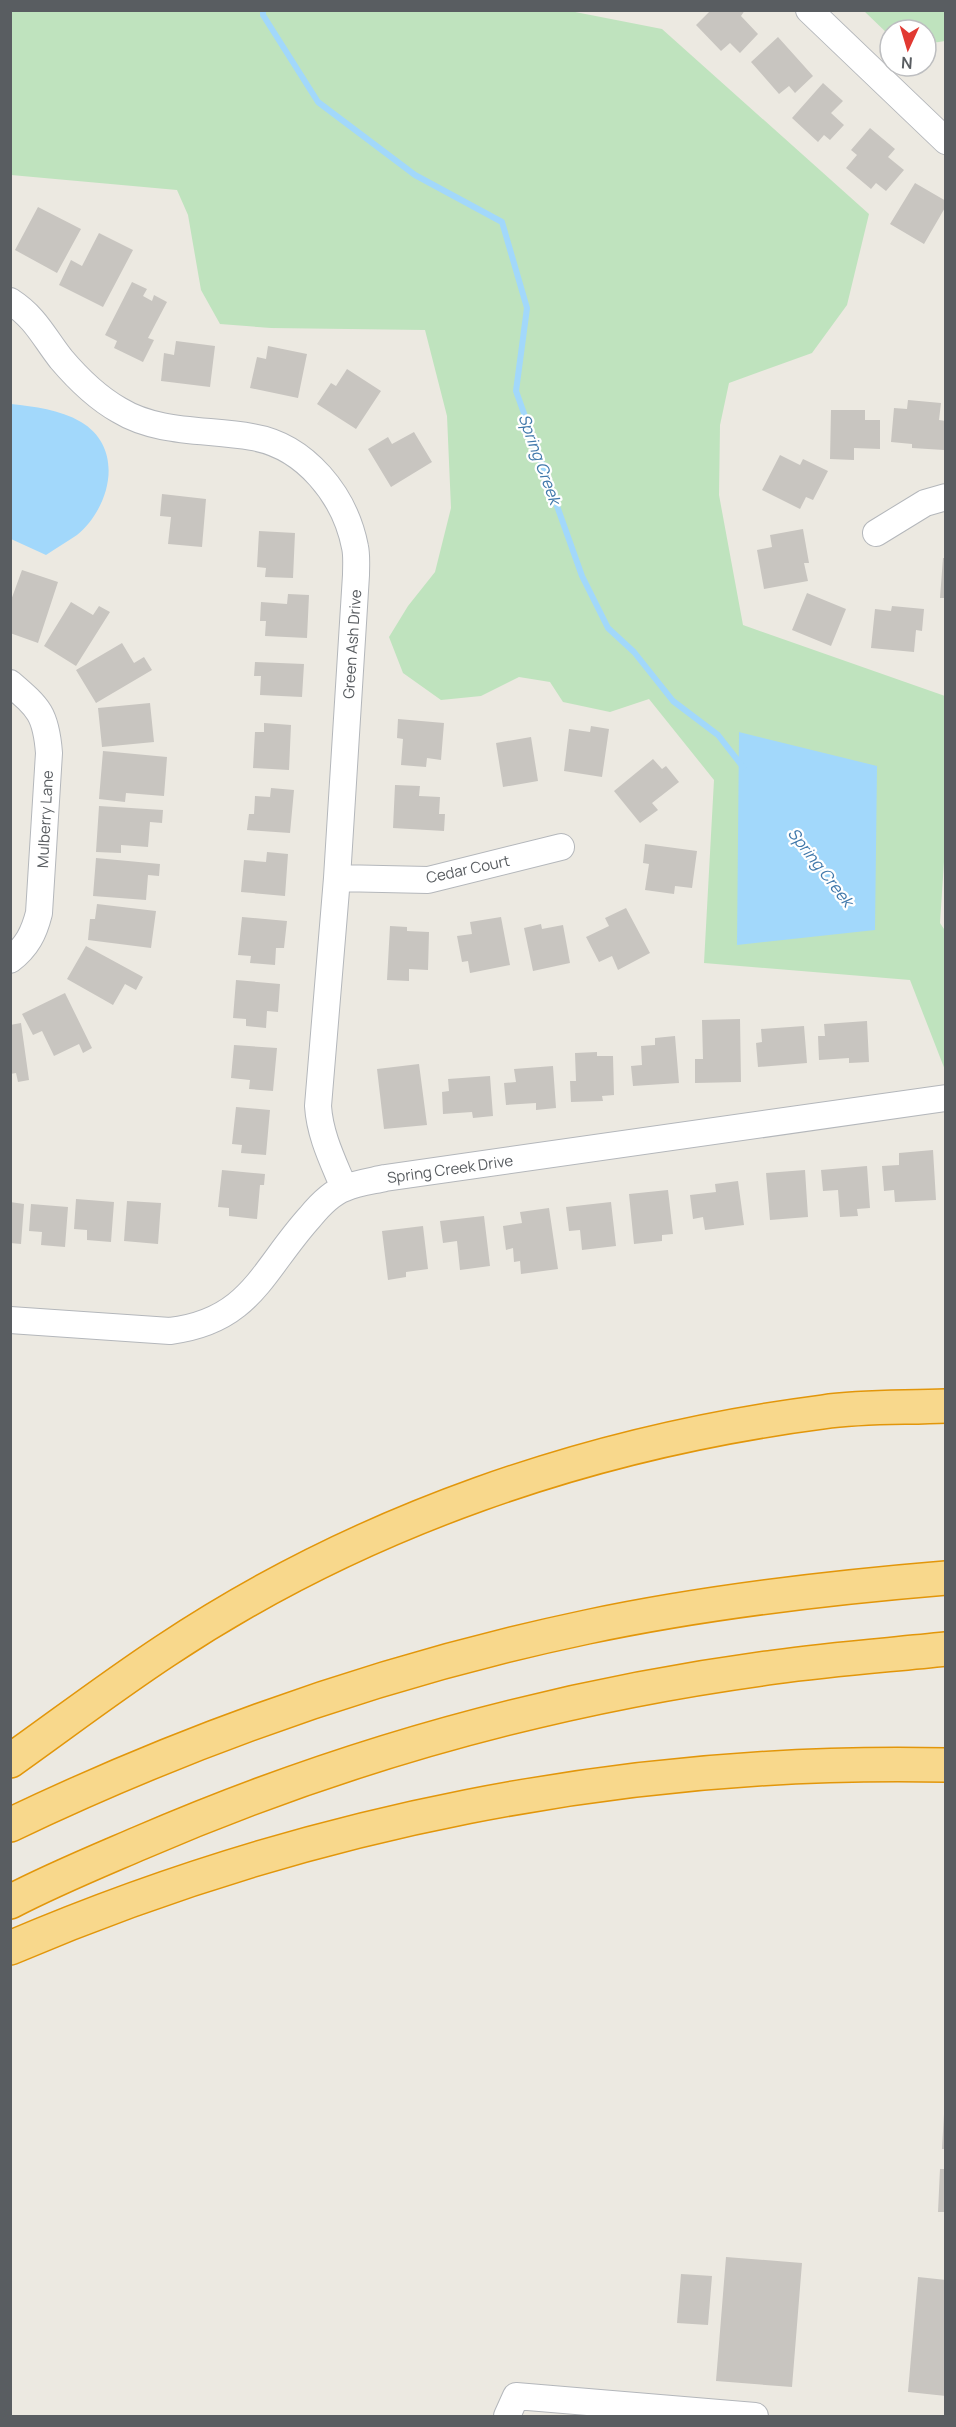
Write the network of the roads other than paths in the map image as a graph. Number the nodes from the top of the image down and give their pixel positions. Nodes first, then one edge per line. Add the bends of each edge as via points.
1 (809, 10) edge
2 (945, 141) edge
3 (10, 301) edge
4 (945, 497) edge
5 (876, 533) dead end
6 (10, 682) edge
7 (561, 847) dead end
8 (337, 878) junction
9 (10, 960) edge
10 (945, 1098) edge
11 (344, 1188) junction
12 (10, 1320) edge
13 (936, 1408) edge
14 (945, 1578) edge
15 (945, 1649) edge
16 (10, 1761) edge
17 (945, 1765) edge
18 (10, 1825) edge
19 (10, 1902) edge
20 (10, 1948) edge
21 (507, 2416) edge
22 (755, 2416) edge

1 - 2 street
3 - 8 street, Green Ash Drive via 35,321 90,391 120,411 150,424 254,437 281,447 322,477 335,496 356,549
4 - 5 street via 925,503
6 - 9 street, Mulberry Lane via 36,706 47,730 49,753 39,913 33,935
7 - 8 street, Cedar Court via 428,880
8 - 11 street, Green Ash Drive via 318,1106 324,1140
10 - 11 street, Spring Creek Drive via 385,1178
11 - 12 street, Spring Creek Drive via 323,1202 300,1227 243,1301 221,1317 194,1328 170,1331
13 - 16 highway via 825,1411 714,1429 572,1464 439,1508 340,1553 166,1650
14 - 18 highway via 766,1596 588,1627 498,1648 406,1673 239,1728 80,1792
15 - 19 highway via 775,1666 688,1681 601,1697 431,1739 254,1797
17 - 20 highway via 732,1771 584,1786 498,1800 274,1852 120,1903
21 - 22 street via 516,2396

